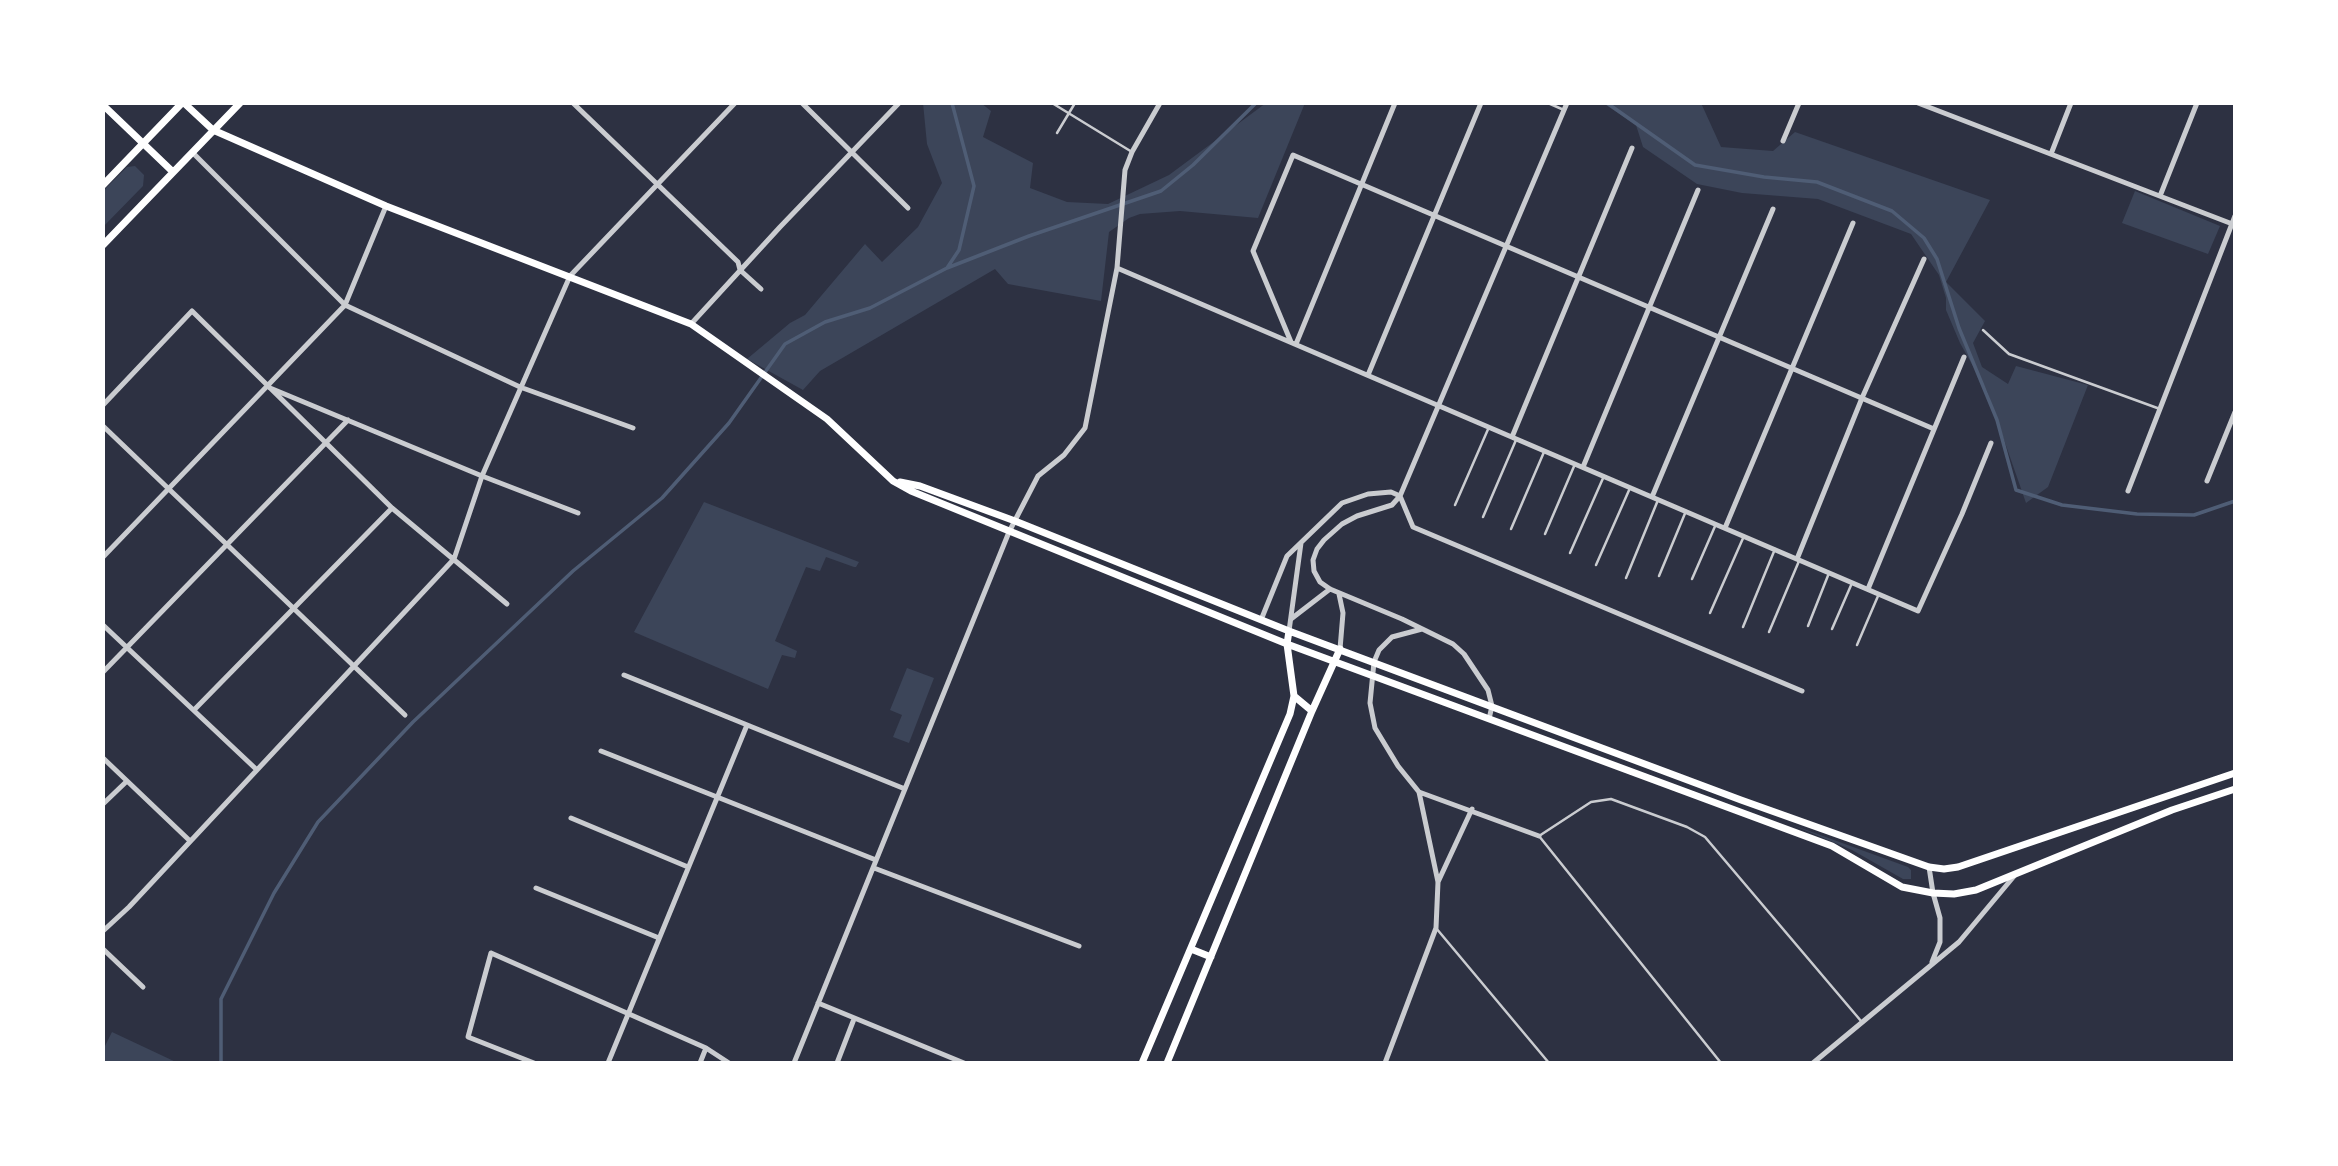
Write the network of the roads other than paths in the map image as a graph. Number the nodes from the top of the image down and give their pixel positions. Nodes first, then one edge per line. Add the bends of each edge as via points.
1 (183, 103) edge
2 (240, 103) edge
3 (735, 103) edge
4 (802, 103) edge
5 (899, 103) edge
6 (1052, 103) edge
7 (1075, 103) edge
8 (1160, 103) edge
9 (1395, 103) edge
10 (1481, 103) edge
11 (1548, 103) edge
12 (1799, 103) edge
13 (1918, 103) edge
14 (2071, 103) edge
15 (2197, 103) edge
16 (575, 104) edge
17 (103, 105) edge
18 (1933, 106) edge
19 (1566, 107) edge
20 (1070, 113) junction
21 (213, 130) junction
22 (1057, 133) dead end
23 (1783, 141) dead end
24 (144, 145) junction
25 (1632, 148) dead end
26 (192, 152) junction
27 (852, 152) junction
28 (1132, 152) junction
29 (2051, 154) junction
30 (173, 172) junction
31 (1362, 184) junction
32 (103, 185) edge
33 (657, 185) junction
34 (1698, 190) dead end
35 (2160, 196) junction
36 (386, 206) junction
37 (908, 208) dead end
38 (1773, 209) dead end
39 (1435, 216) junction
40 (2235, 216) edge
41 (1853, 223) dead end
42 (2233, 224) edge
43 (103, 245) edge
44 (1505, 246) junction
45 (1924, 259) dead end
46 (1117, 268) junction
47 (740, 270) junction
48 (570, 276) junction
49 (1578, 277) junction
50 (761, 289) dead end
51 (345, 305) junction
52 (1649, 307) junction
53 (691, 324) junction
54 (1983, 330) dead end
55 (1719, 337) junction
56 (1293, 343) junction
57 (1964, 357) dead end
58 (1792, 368) junction
59 (1368, 375) junction
60 (267, 386) junction
61 (520, 387) junction
62 (1862, 398) junction
63 (103, 405) edge
64 (1438, 405) junction
65 (2160, 408) junction
66 (2235, 412) edge
67 (348, 420) junction
68 (103, 426) edge
69 (1489, 427) junction
70 (634, 428) dead end
71 (1934, 429) junction
72 (1514, 438) junction
73 (325, 443) junction
74 (1991, 443) dead end
75 (1545, 451) junction
76 (1575, 464) junction
77 (1583, 467) junction
78 (482, 476) junction
79 (1604, 476) junction
80 (893, 481) junction
81 (2207, 481) dead end
82 (1630, 487) junction
83 (169, 489) junction
84 (2128, 492) dead end
85 (1400, 496) junction
86 (1655, 498) junction
87 (1455, 505) dead end
88 (392, 508) junction
89 (1686, 511) junction
90 (578, 513) dead end
91 (1483, 517) dead end
92 (1015, 521) junction
93 (1716, 524) junction
94 (1725, 528) junction
95 (1511, 529) dead end
96 (1009, 532) junction
97 (1545, 534) dead end
98 (1745, 536) junction
99 (1301, 542) junction
100 (227, 544) junction
101 (1775, 549) junction
102 (1570, 553) dead end
103 (103, 557) edge
104 (454, 559) junction
105 (1798, 559) junction
106 (1596, 565) dead end
107 (1829, 572) junction
108 (1659, 576) dead end
109 (1626, 578) dead end
110 (1692, 579) dead end
111 (1852, 582) junction
112 (1329, 589) junction
113 (1868, 589) junction
114 (1339, 594) junction
115 (1879, 594) junction
116 (507, 604) dead end
117 (294, 609) junction
118 (1710, 613) dead end
119 (1291, 619) junction
120 (1261, 620) junction
121 (103, 625) edge
122 (1743, 626) dead end
123 (1808, 626) dead end
124 (1422, 629) junction
125 (1832, 629) dead end
126 (1289, 631) junction
127 (1769, 632) dead end
128 (1287, 644) junction
129 (1857, 645) dead end
130 (127, 647) junction
131 (1340, 649) junction
132 (1335, 661) junction
133 (1374, 662) junction
134 (355, 667) junction
135 (103, 672) edge
136 (624, 675) dead end
137 (1373, 675) junction
138 (1802, 691) dead end
139 (1294, 696) junction
140 (1492, 706) junction
141 (194, 710) junction
142 (1312, 711) junction
143 (405, 715) dead end
144 (1489, 719) junction
145 (747, 725) junction
146 (601, 751) dead end
147 (103, 758) edge
148 (257, 770) junction
149 (2235, 773) edge
150 (127, 780) junction
151 (905, 789) junction
152 (2235, 789) edge
153 (1419, 792) junction
154 (717, 798) junction
155 (103, 804) edge
156 (1472, 809) junction
157 (571, 818) dead end
158 (1539, 836) junction
159 (189, 840) junction
160 (876, 860) junction
161 (688, 867) junction
162 (1929, 867) junction
163 (874, 868) junction
164 (2017, 871) junction
165 (1438, 882) junction
166 (536, 888) dead end
167 (1933, 893) junction
168 (1436, 928) junction
169 (103, 930) edge
170 (659, 938) junction
171 (1079, 946) dead end
172 (103, 949) edge
173 (1191, 949) junction
174 (1211, 957) junction
175 (1932, 962) junction
176 (143, 987) dead end
177 (818, 1003) junction
178 (628, 1015) junction
179 (854, 1019) junction
180 (1861, 1021) junction
181 (706, 1048) junction
182 (534, 1063) edge
183 (608, 1063) edge
184 (700, 1063) edge
185 (729, 1063) edge
186 (794, 1063) edge
187 (837, 1063) edge
188 (964, 1063) edge
189 (1142, 1063) edge
190 (1167, 1063) edge
191 (1385, 1063) edge
192 (1549, 1063) edge
193 (1721, 1063) edge
194 (1813, 1063) edge

1 - 21 main road
1 - 24 main road
2 - 21 main road
3 - 33 street
4 - 27 street
5 - 27 street
6 - 20 lane
7 - 20 lane
8 - 28 street
9 - 31 street
10 - 39 street
11 - 19 lane
12 - 23 street
13 - 18 street
14 - 29 street
15 - 35 street
16 - 33 street
17 - 24 main road
18 - 29 street
19 - 44 street
20 - 22 lane
20 - 28 lane
21 - 26 main road
21 - 36 main road
24 - 30 main road
24 - 32 main road
25 - 49 street
26 - 30 main road
26 - 51 street
27 - 37 street
27 - 47 street
28 - 46 street via 1125,170
29 - 35 street
30 - 43 main road
31 - 39 street
31 - 56 street
31 - 56 street via 1293,155 1253,251
33 - 47 street via 738,262
33 - 48 street
34 - 52 street
35 - 42 street
36 - 48 main road
36 - 51 street
38 - 55 street
39 - 44 street
39 - 59 street
40 - 42 street
41 - 58 street
42 - 65 street
44 - 49 street
44 - 64 street
45 - 62 street
46 - 56 street
46 - 92 street via 1085,428 1064,455 1038,476
47 - 50 street
47 - 53 street
48 - 53 main road
48 - 61 street
49 - 52 street
49 - 72 street
51 - 60 street
51 - 61 street
52 - 55 street
52 - 77 street
53 - 80 main road via 827,419
54 - 65 lane via 2009,354
55 - 58 street
55 - 86 street
56 - 59 street
57 - 71 street
58 - 62 street
58 - 94 street
59 - 64 street
60 - 63 street via 192,311
60 - 67 street
60 - 73 street
60 - 83 street
61 - 70 street
61 - 78 street
62 - 71 street
62 - 105 street
64 - 69 street
64 - 85 street
65 - 84 street
66 - 81 street
67 - 73 street
67 - 78 street
68 - 83 street
69 - 72 street
69 - 87 lane
71 - 113 street
72 - 75 street
72 - 91 lane
73 - 88 street
73 - 100 street
74 - 115 street via 1918,611
75 - 76 street
75 - 95 lane
76 - 77 street
76 - 97 lane
77 - 79 street
78 - 90 street
78 - 104 street
79 - 82 street
79 - 102 lane
80 - 92 main road via 920,486
80 - 96 main road
82 - 86 street
82 - 106 lane
83 - 100 street
83 - 103 street
85 - 99 street via 1368,494 1342,503
85 - 112 street via 1392,505 1342,524 1317,549 1314,571
85 - 138 street via 1413,527
86 - 89 street
86 - 109 lane
88 - 104 street
88 - 117 street
89 - 93 street
89 - 108 lane
92 - 96 street
92 - 120 main road
93 - 94 street
93 - 110 lane
94 - 98 street
96 - 128 main road
96 - 151 street
98 - 101 street
98 - 118 lane
99 - 119 street
99 - 120 street via 1287,556
100 - 117 street
100 - 130 street
101 - 105 street
101 - 122 lane
104 - 116 street
104 - 134 street
105 - 107 street
105 - 127 lane
107 - 111 street
107 - 123 lane
111 - 113 street
111 - 125 lane
112 - 114 street
112 - 119 street
113 - 115 street
114 - 124 street
114 - 131 street via 1343,613
115 - 129 lane
117 - 134 street
117 - 141 street
119 - 126 street
120 - 126 main road
121 - 130 street
124 - 133 street via 1392,637
124 - 140 street via 1464,654 1488,690
126 - 128 main road
126 - 131 main road
128 - 132 main road
128 - 139 main road
130 - 135 street
130 - 141 street
131 - 132 main road
131 - 133 main road
132 - 137 main road
132 - 142 main road
133 - 137 street
133 - 140 main road
134 - 143 street
134 - 148 street
136 - 145 street
137 - 144 main road
137 - 153 street via 1370,703 1375,728
139 - 142 main road
139 - 173 main road
140 - 144 street
140 - 162 main road
141 - 148 street
142 - 174 main road
144 - 167 main road via 1832,846 1902,887
145 - 151 street
145 - 154 street
146 - 154 street
147 - 150 street
148 - 159 street
149 - 162 main road via 1958,867
150 - 155 street
150 - 159 street
151 - 160 street
152 - 164 main road
153 - 156 street
153 - 165 street
154 - 160 street
154 - 161 street
156 - 158 street
156 - 165 street
157 - 161 street
158 - 180 lane via 1591,802 1611,799 1705,837
158 - 193 lane
159 - 169 street
160 - 163 street
161 - 170 street
162 - 167 street
163 - 171 street
163 - 177 street
164 - 167 main road via 1976,890
164 - 175 street via 1959,942
165 - 168 street
166 - 170 street
167 - 175 street via 1940,942
168 - 191 street
168 - 192 lane
170 - 178 street
172 - 176 street
173 - 174 main road
173 - 189 main road
174 - 190 main road
175 - 180 street
177 - 179 street
177 - 186 street
178 - 181 street
178 - 182 street via 491,953 468,1037
178 - 183 street
179 - 187 street
179 - 188 street
180 - 194 street
181 - 184 street
181 - 185 street

